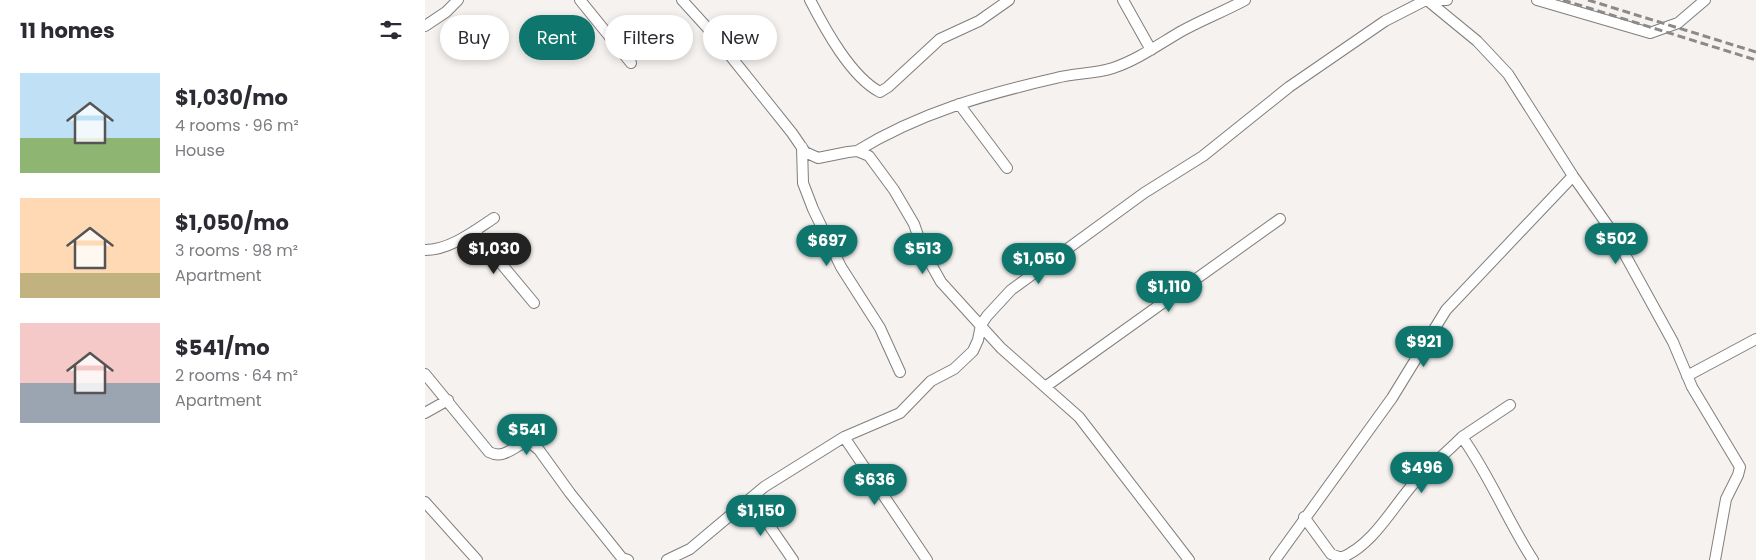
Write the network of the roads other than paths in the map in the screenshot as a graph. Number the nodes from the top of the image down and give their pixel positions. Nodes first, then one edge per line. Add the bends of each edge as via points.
1 (458, 0) edge
2 (580, 0) edge
3 (810, 0) edge
4 (1009, 0) edge
5 (1123, 0) edge
6 (1245, 0) edge
7 (1427, 0) edge
8 (1435, 0) edge
9 (1447, 0) edge
10 (1537, 0) edge
11 (1705, 0) edge
12 (683, 1) edge
13 (426, 27) edge
14 (1151, 50) junction
15 (631, 63) dead end
16 (959, 104) junction
17 (802, 148) junction
18 (857, 152) junction
19 (1007, 168) dead end
20 (1573, 176) junction
21 (494, 218) dead end
22 (1280, 219) dead end
23 (474, 231) junction
24 (425, 250) edge
25 (534, 303) dead end
26 (981, 324) junction
27 (1756, 339) edge
28 (900, 372) dead end
29 (425, 374) edge
30 (1687, 376) junction
31 (1045, 387) junction
32 (448, 400) junction
33 (1510, 406) dead end
34 (425, 413) edge
35 (844, 437) junction
36 (1462, 437) junction
37 (751, 499) junction
38 (425, 502) edge
39 (1304, 517) junction
40 (624, 559) edge
41 (477, 560) edge
42 (667, 560) edge
43 (793, 560) edge
44 (927, 560) edge
45 (1189, 560) edge
46 (1275, 560) edge
47 (1533, 560) edge
48 (1715, 560) edge

1 - 13 street
2 - 15 street
3 - 4 street via 853,68 879,92 940,39 979,20
5 - 14 street
6 - 14 street
7 - 20 street via 1493,56 1508,74
7 - 26 street via 1385,21 1289,87 1203,156 1092,230 1011,290
8 - 9 street
10 - 11 street via 1650,33 1678,23
12 - 17 street
14 - 16 street via 1113,68 999,91
16 - 18 street via 882,136
16 - 19 street
17 - 18 street via 818,158
17 - 28 street via 803,183 817,217 841,267 880,328
18 - 26 street via 869,156 887,179 914,224 923,250 941,282
20 - 30 street via 1613,233 1673,342
20 - 39 street via 1446,310 1392,398
21 - 23 street
22 - 31 street
23 - 24 street via 433,250
23 - 25 street
26 - 31 street via 1001,348
26 - 35 street via 976,346 963,362 931,381 900,413
27 - 30 street
29 - 32 street
30 - 48 street via 1740,467 1726,499
31 - 45 street via 1073,410 1099,440
32 - 34 street
32 - 40 street via 489,452 505,454 528,441 539,450 570,494
33 - 36 street
35 - 37 street via 764,487
35 - 44 street
36 - 39 street via 1416,481 1372,534 1347,555 1341,558 1331,554
36 - 47 street
37 - 42 street via 690,549
37 - 43 street
38 - 41 street
39 - 46 street

